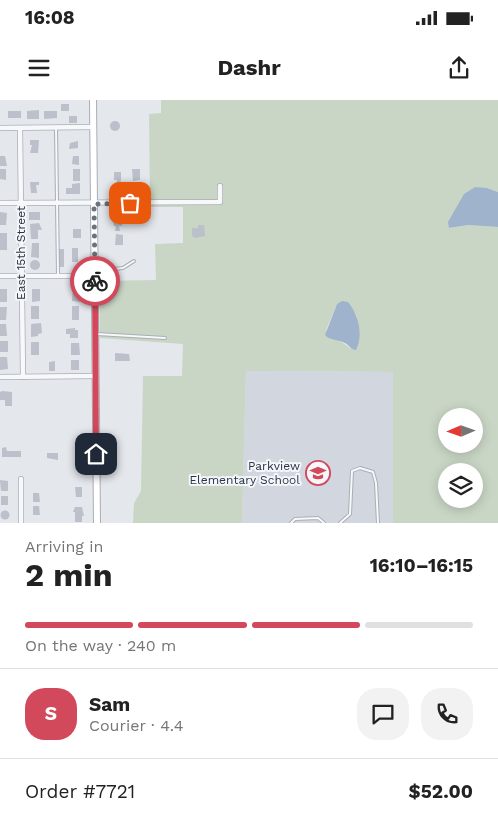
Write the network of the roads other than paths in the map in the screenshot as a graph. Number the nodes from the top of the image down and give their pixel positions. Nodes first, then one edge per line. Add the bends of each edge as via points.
1 (93, 100) edge
2 (93, 127) junction
3 (0, 128) edge
4 (20, 128) junction
5 (56, 128) junction
6 (220, 186) dead end
7 (0, 203) edge
8 (21, 203) junction
9 (57, 203) junction
10 (94, 204) junction
11 (134, 260) dead end
12 (95, 274) junction
13 (0, 276) edge
14 (21, 276) junction
15 (58, 276) junction
16 (95, 334) junction
17 (165, 338) dead end
18 (96, 376) junction
19 (0, 377) edge
20 (23, 377) junction
21 (21, 478) dead end
22 (21, 523) edge
23 (97, 523) edge
24 (291, 523) edge
25 (324, 523) edge
26 (340, 523) edge
27 (378, 523) edge

1 - 2 street
2 - 5 street
2 - 10 street
3 - 4 street
4 - 5 street
4 - 8 street, East 15th Street
5 - 9 lane
6 - 10 street via 220,202
7 - 8 street
8 - 9 street
8 - 14 street, East 15th Street
9 - 10 street
9 - 15 lane
10 - 12 street
11 - 12 lane via 117,270
12 - 15 street
12 - 16 street
13 - 14 street
14 - 15 street
14 - 20 street, East 15th Street
16 - 17 lane
16 - 18 street
18 - 20 street
18 - 23 street
19 - 20 street
21 - 22 street
24 - 25 lane via 295,518 318,518
26 - 27 lane via 350,514 352,471 360,468 373,472

